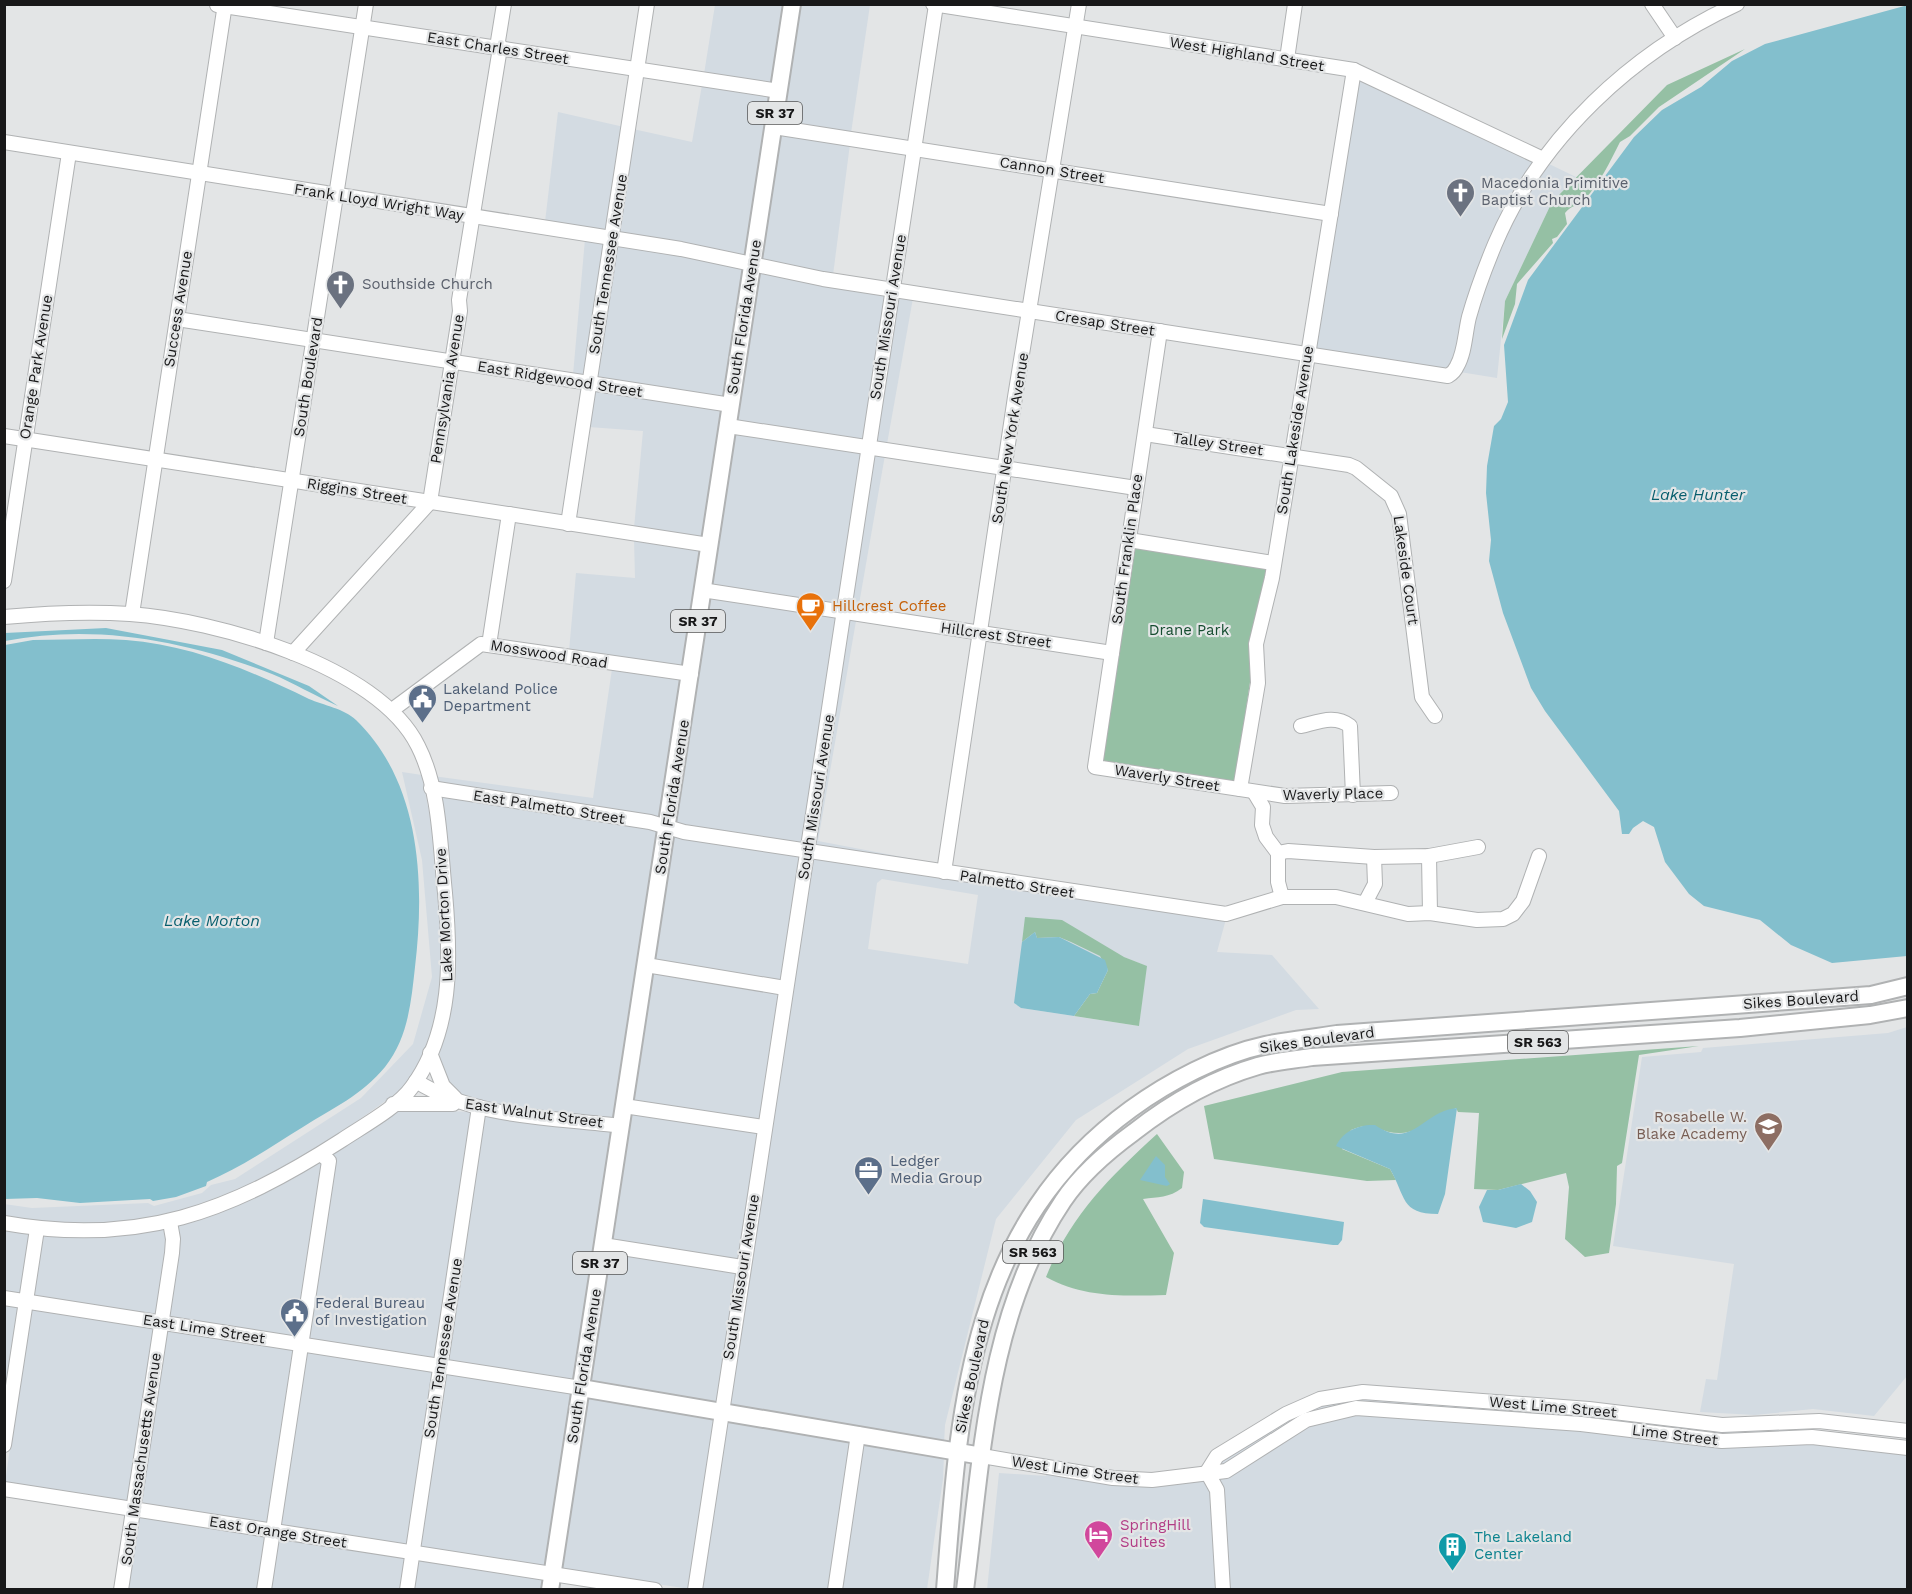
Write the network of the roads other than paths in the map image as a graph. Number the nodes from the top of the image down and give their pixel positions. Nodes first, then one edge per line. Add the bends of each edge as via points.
1 (366, 4) edge
2 (504, 4) edge
3 (647, 4) edge
4 (792, 4) edge
5 (1079, 4) edge
6 (1294, 4) edge
7 (1652, 4) edge
8 (1737, 4) edge
9 (222, 5) edge
10 (934, 5) edge
11 (1075, 26) junction
12 (363, 27) junction
13 (1675, 38) junction
14 (500, 48) junction
15 (1287, 59) junction
16 (638, 69) junction
17 (1354, 70) junction
18 (779, 91) junction
19 (774, 127) junction
20 (4, 142) edge
21 (914, 148) junction
22 (69, 153) junction
23 (1544, 159) junction
24 (1051, 170) junction
25 (199, 174) junction
26 (337, 195) junction
27 (1331, 214) junction
28 (472, 216) junction
29 (612, 238) junction
30 (752, 264) junction
31 (892, 290) junction
32 (1029, 312) junction
33 (177, 320) junction
34 (1160, 331) junction
35 (314, 340) junction
36 (1307, 354) junction
37 (451, 362) junction
38 (590, 383) junction
39 (731, 405) junction
40 (728, 426) junction
41 (1145, 434) junction
42 (4, 436) edge
43 (25, 440) junction
44 (869, 447) junction
45 (1291, 455) junction
46 (155, 460) junction
47 (1006, 468) junction
48 (292, 481) junction
49 (1136, 488) junction
50 (430, 502) junction
51 (509, 514) junction
52 (568, 524) junction
53 (1129, 540) junction
54 (709, 545) junction
55 (1273, 563) junction
56 (4, 581) edge
57 (702, 590) junction
58 (132, 614) junction
59 (844, 614) junction
60 (4, 617) edge
61 (980, 633) junction
62 (266, 644) junction
63 (489, 645) junction
64 (1112, 652) junction
65 (293, 653) junction
66 (691, 674) junction
67 (392, 710) junction
68 (1435, 716) dead end
69 (1301, 726) dead end
70 (1095, 767) joint
71 (431, 788) junction
72 (1247, 790) junction
73 (1391, 794) dead end
74 (1353, 795) junction
75 (667, 826) junction
76 (1478, 847) dead end
77 (807, 850) junction
78 (1278, 853) junction
79 (1429, 856) junction
80 (1539, 856) dead end
81 (1374, 857) junction
82 (944, 872) junction
83 (1282, 897) junction
84 (1365, 903) junction
85 (1431, 914) junction
86 (646, 965) junction
87 (1908, 986) edge
88 (786, 988) junction
89 (1908, 1008) edge
90 (430, 1053) junction
91 (1228, 1058) junction
92 (416, 1081) junction
93 (1149, 1096) junction
94 (393, 1104) junction
95 (464, 1104) junction
96 (624, 1106) junction
97 (479, 1107) junction
98 (1162, 1112) junction
99 (621, 1126) junction
100 (764, 1127) junction
101 (321, 1154) junction
102 (1077, 1184) junction
103 (170, 1222) junction
104 (4, 1223) edge
105 (37, 1229) junction
106 (603, 1245) junction
107 (742, 1267) junction
108 (4, 1298) edge
109 (26, 1302) junction
110 (161, 1322) junction
111 (300, 1345) junction
112 (441, 1365) junction
113 (581, 1388) junction
114 (720, 1412) junction
115 (1908, 1431) edge
116 (858, 1434) junction
117 (4, 1445) edge
118 (1908, 1448) edge
119 (957, 1451) junction
120 (982, 1456) junction
121 (1207, 1472) junction
122 (4, 1490) edge
123 (133, 1509) junction
124 (273, 1531) junction
125 (412, 1552) junction
126 (551, 1582) edge
127 (122, 1590) edge
128 (264, 1590) edge
129 (407, 1590) edge
130 (655, 1590) edge
131 (694, 1590) edge
132 (835, 1590) edge
133 (945, 1590) edge
134 (965, 1590) edge
135 (1223, 1590) edge

1 - 12 street, South Boulevard
2 - 14 street, Pennsylvania Avenue
3 - 16 street, South Tennessee Avenue
4 - 18 main road, South Florida Avenue / SR 37
5 - 11 street, South New York Avenue
6 - 15 street
7 - 13 street
8 - 13 street
9 - 12 street, East Charles Street
9 - 25 street, Success Avenue
10 - 11 street, West Highland Street
10 - 21 street, South Missouri Avenue
11 - 15 street, West Highland Street
11 - 24 street, South New York Avenue
12 - 14 street, East Charles Street
12 - 26 street, South Boulevard
13 - 23 street via 1622,76 1587,108
14 - 16 street, East Charles Street
14 - 28 street, Pennsylvania Avenue
15 - 17 street, West Highland Street
16 - 18 street, East Charles Street
16 - 29 street, South Tennessee Avenue
17 - 23 street, West Highland Street
17 - 27 street, South Lakeside Avenue
18 - 19 main road, South Florida Avenue / SR 37
19 - 21 street, Cannon Street
19 - 30 main road, South Florida Avenue / SR 37
20 - 22 street, Frank Lloyd Wright Way
21 - 24 street, Cannon Street
21 - 31 street, South Missouri Avenue
22 - 25 street, Frank Lloyd Wright Way
22 - 43 street, Orange Park Avenue
23 - 36 street, Cresap Street via 1509,214 1484,270 1453,373 1444,375
24 - 27 street, Cannon Street
24 - 32 street, South New York Avenue
25 - 26 street, Frank Lloyd Wright Way
25 - 33 street, Success Avenue
26 - 28 street, Frank Lloyd Wright Way
26 - 35 street, South Boulevard
27 - 36 street, South Lakeside Avenue
28 - 29 street, Frank Lloyd Wright Way
28 - 37 street, Pennsylvania Avenue
29 - 30 street, Frank Lloyd Wright Way
29 - 38 street, South Tennessee Avenue
30 - 31 street, Cresap Street
30 - 39 main road, South Florida Avenue / SR 37
31 - 32 street, Cresap Street
31 - 44 street, South Missouri Avenue
32 - 34 street, Cresap Street
32 - 47 street, South New York Avenue
33 - 35 street, East Ridgewood Street
33 - 46 street, Success Avenue
34 - 36 street, Cresap Street
34 - 41 street, South Franklin Place
35 - 37 street, East Ridgewood Street
35 - 48 street, South Boulevard
36 - 45 street, South Lakeside Avenue
37 - 38 street, East Ridgewood Street
37 - 50 street, Pennsylvania Avenue
38 - 39 street, East Ridgewood Street
38 - 52 street, South Tennessee Avenue
39 - 40 main road, South Florida Avenue / SR 37
40 - 44 street
40 - 54 main road, South Florida Avenue / SR 37
41 - 45 street, Talley Street
41 - 49 street, South Franklin Place
42 - 43 street, Riggins Street
43 - 46 street, Riggins Street
43 - 56 street, Orange Park Avenue
44 - 47 street
44 - 59 street, South Missouri Avenue
45 - 55 street, South Lakeside Avenue
45 - 68 street, Lakeside Court via 1356,468 1395,503 1422,697
46 - 48 street, Riggins Street
46 - 58 street, Success Avenue
47 - 49 street
47 - 61 street, South New York Avenue
48 - 50 street, Riggins Street
48 - 62 street, South Boulevard
49 - 53 street, South Franklin Place
50 - 51 street, Riggins Street
50 - 65 street
51 - 52 street, Riggins Street
51 - 63 street
52 - 54 street, Riggins Street
53 - 55 street
53 - 64 street, South Franklin Place
54 - 57 main road, South Florida Avenue / SR 37
55 - 72 street, South Lakeside Avenue via 1256,644 1258,683
57 - 59 street, Hillcrest Street
57 - 66 main road, South Florida Avenue / SR 37
58 - 60 street, Lake Morton Drive via 69,612
58 - 62 street, Lake Morton Drive via 206,626
59 - 61 street, Hillcrest Street
59 - 77 street, South Missouri Avenue
61 - 64 street, Hillcrest Street
61 - 82 street, South New York Avenue
62 - 65 street, Lake Morton Drive
63 - 66 street, Mosswood Road
63 - 67 street, Mosswood Road via 481,644
64 - 70 street, South Franklin Place
65 - 67 street, Lake Morton Drive via 358,686
66 - 75 main road, South Florida Avenue / SR 37
67 - 71 street, Lake Morton Drive via 418,746
69 - 74 street via 1331,719 1343,720 1350,726
70 - 72 street, Waverly Street
71 - 75 street, East Palmetto Street
71 - 90 street, Lake Morton Drive via 446,903 449,978 447,999
72 - 74 street, Waverly Place via 1293,796
72 - 78 street via 1263,807 1262,825
73 - 74 street, Waverly Place
75 - 77 street, East Palmetto Street via 684,832
75 - 86 main road, South Florida Avenue / SR 37
76 - 79 street
77 - 82 street, Palmetto Street
77 - 88 street, South Missouri Avenue
78 - 81 street
78 - 83 street
79 - 81 street
79 - 85 street
80 - 85 street via 1523,901 1507,918 1477,920
81 - 84 street via 1375,884
82 - 83 street, Palmetto Street via 1226,914
83 - 84 street via 1336,897
84 - 85 street via 1408,914
86 - 88 street
86 - 96 main road, South Florida Avenue / SR 37
87 - 91 main road, Sikes Boulevard / SR 563 via 1871,995 1337,1034 1263,1045
88 - 100 street, South Missouri Avenue
89 - 98 main road, Sikes Boulevard / SR 563 via 1740,1028 1312,1057 1259,1066 1212,1083
90 - 92 street, Lake Morton Drive
90 - 95 street via 446,1092
91 - 93 main road, Sikes Boulevard / SR 563
91 - 98 main road via 1176,1092
92 - 94 street, Lake Morton Drive
92 - 95 street, East Walnut Street via 439,1096
93 - 102 main road via 1136,1118 1077,1175
93 - 119 main road, Sikes Boulevard / SR 563 via 1102,1130 1074,1158 1030,1214 986,1307
94 - 95 street
94 - 101 street, Lake Morton Drive
95 - 97 street, East Walnut Street
96 - 99 main road, South Florida Avenue / SR 37
96 - 100 street
97 - 99 street, East Walnut Street
97 - 112 street, South Tennessee Avenue
98 - 102 main road, Sikes Boulevard / SR 563 via 1110,1150
99 - 106 main road, South Florida Avenue / SR 37
100 - 107 street, South Missouri Avenue
101 - 103 street, Lake Morton Drive via 243,1197
101 - 111 street via 329,1161
102 - 120 main road, Sikes Boulevard / SR 563 via 1033,1252 1013,1300
103 - 105 street, Lake Morton Drive via 111,1231
103 - 110 street, South Massachusetts Avenue via 173,1239
104 - 105 street, Lake Morton Drive
105 - 109 street
106 - 107 street
106 - 113 main road, South Florida Avenue / SR 37
107 - 114 street, South Missouri Avenue
108 - 109 street, East Lime Street
109 - 110 street, East Lime Street
109 - 117 street
110 - 111 street, East Lime Street
110 - 123 street, South Massachusetts Avenue
111 - 112 street, East Lime Street
111 - 124 street
112 - 113 street, East Lime Street
112 - 125 street, South Tennessee Avenue
113 - 114 main road, West Lime Street
113 - 126 main road, South Florida Avenue / SR 37
114 - 116 main road, West Lime Street
114 - 131 street, South Missouri Avenue
115 - 121 street, West Lime Street via 1819,1421 1722,1425 1589,1409 1362,1392 1320,1399 1286,1414 1217,1456
116 - 119 main road, West Lime Street
116 - 132 street
118 - 121 street, Lime Street via 1812,1437 1722,1441 1581,1424 1356,1408 1306,1420 1226,1471
119 - 120 main road, West Lime Street
119 - 133 main road, Sikes Boulevard / SR 563
120 - 121 street, West Lime Street via 1113,1478 1152,1480
120 - 134 main road, Sikes Boulevard / SR 563
121 - 135 street via 1216,1490
122 - 123 street, East Orange Street
123 - 124 street, East Orange Street
123 - 127 street, South Massachusetts Avenue
124 - 125 street, East Orange Street
124 - 128 street
125 - 126 street, East Orange Street
125 - 129 street, South Tennessee Avenue
126 - 130 street, East Orange Street

